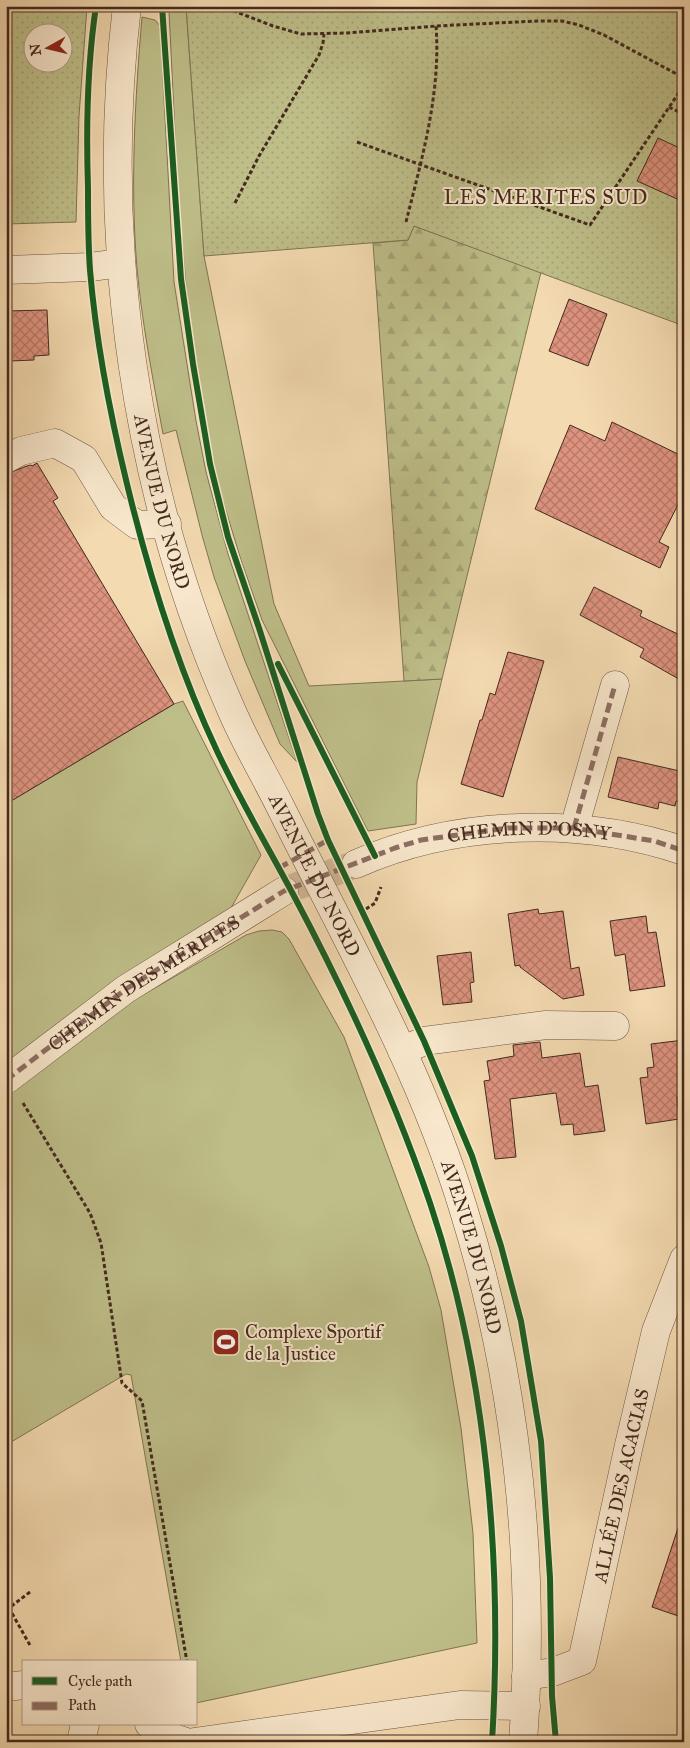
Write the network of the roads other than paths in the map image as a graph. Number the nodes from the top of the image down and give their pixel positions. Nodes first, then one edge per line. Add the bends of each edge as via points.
1 (127, 6) edge
2 (121, 263) junction
3 (6, 270) edge
4 (6, 459) edge
5 (167, 524) junction
6 (615, 685) dead end
7 (574, 828) junction
8 (684, 851) edge
9 (365, 860) tunnel mouth
10 (284, 891) tunnel mouth
11 (615, 1026) dead end
12 (402, 1051) junction
13 (7, 1080) edge
14 (684, 1259) edge
15 (526, 1676) junction
16 (22, 1685) edge
17 (6, 1687) edge
18 (526, 1706) junction
19 (85, 1726) edge
20 (153, 1726) edge
21 (81, 1742) edge
22 (186, 1742) edge
23 (194, 1742) edge
24 (523, 1742) edge

1 - 2 street, AVENUE DU NORD via 118,130
2 - 3 street
2 - 5 street, AVENUE DU NORD via 138,396
4 - 5 street via 21,451 55,444 84,459 112,507 137,525
5 - 12 street, AVENUE DU NORD via 206,648 232,711
6 - 7 street
7 - 8 street, CHEMIN D'OSNY via 654,841
7 - 9 street, CHEMIN D'OSNY via 508,828 460,834 421,840
10 - 13 street, CHEMIN DES MÉRITES via 126,989
11 - 12 street via 546,1024 424,1041
12 - 15 street, AVENUE DU NORD via 464,1210 485,1285 500,1360 514,1437 524,1534
14 - 15 street, ALLÉE DES ACACIAS via 656,1331 582,1661 553,1672
15 - 18 street, AVENUE DU NORD
16 - 17 street
18 - 23 street via 460,1704
18 - 24 street, AVENUE DU NORD
19 - 21 street
20 - 22 street

